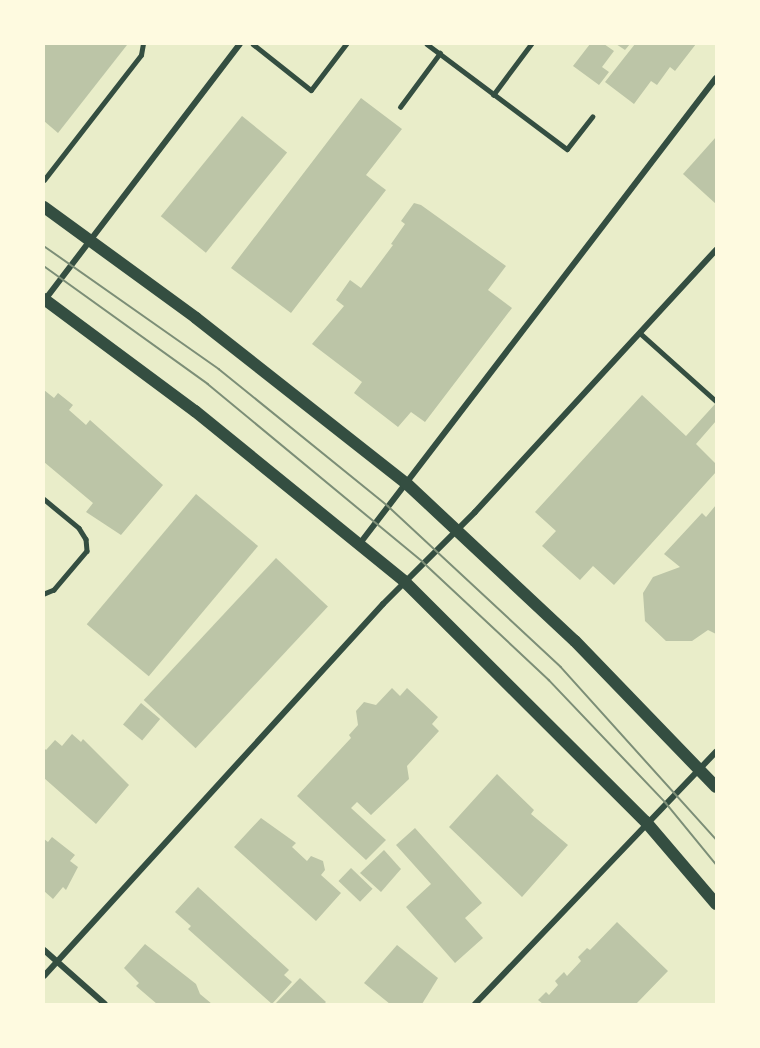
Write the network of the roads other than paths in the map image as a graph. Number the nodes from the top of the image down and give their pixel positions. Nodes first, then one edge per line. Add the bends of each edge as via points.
1 (143, 44) edge
2 (240, 44) edge
3 (253, 44) edge
4 (346, 44) edge
5 (427, 44) edge
6 (531, 44) edge
7 (440, 53) junction
8 (717, 78) edge
9 (493, 95) junction
10 (400, 107) dead end
11 (592, 117) dead end
12 (44, 180) edge
13 (44, 207) edge
14 (89, 237) junction
15 (717, 249) edge
16 (44, 300) edge
17 (640, 333) junction
18 (717, 401) edge
19 (406, 483) junction
20 (44, 499) edge
21 (458, 529) junction
22 (361, 542) junction
23 (404, 581) junction
24 (44, 594) edge
25 (717, 752) edge
26 (701, 769) junction
27 (717, 787) edge
28 (646, 822) junction
29 (717, 904) edge
30 (44, 950) edge
31 (57, 961) junction
32 (44, 976) edge
33 (105, 1005) edge
34 (475, 1005) edge

1 - 12 lane via 141,55
2 - 14 street
3 - 4 lane via 311,90
5 - 7 lane
6 - 9 lane
7 - 9 lane
7 - 10 lane
8 - 19 street
9 - 11 lane via 567,149
13 - 14 main road
14 - 16 street
14 - 19 main road
15 - 17 street
16 - 22 main road via 195,411
17 - 18 lane
17 - 21 street
19 - 21 main road
19 - 22 street
20 - 24 lane via 80,528 87,551 54,590
21 - 23 street
21 - 26 main road
22 - 23 main road
23 - 28 main road
23 - 31 street
25 - 26 street
26 - 27 main road
26 - 28 street
28 - 29 main road
28 - 34 street
30 - 31 street
31 - 32 street
31 - 33 street

